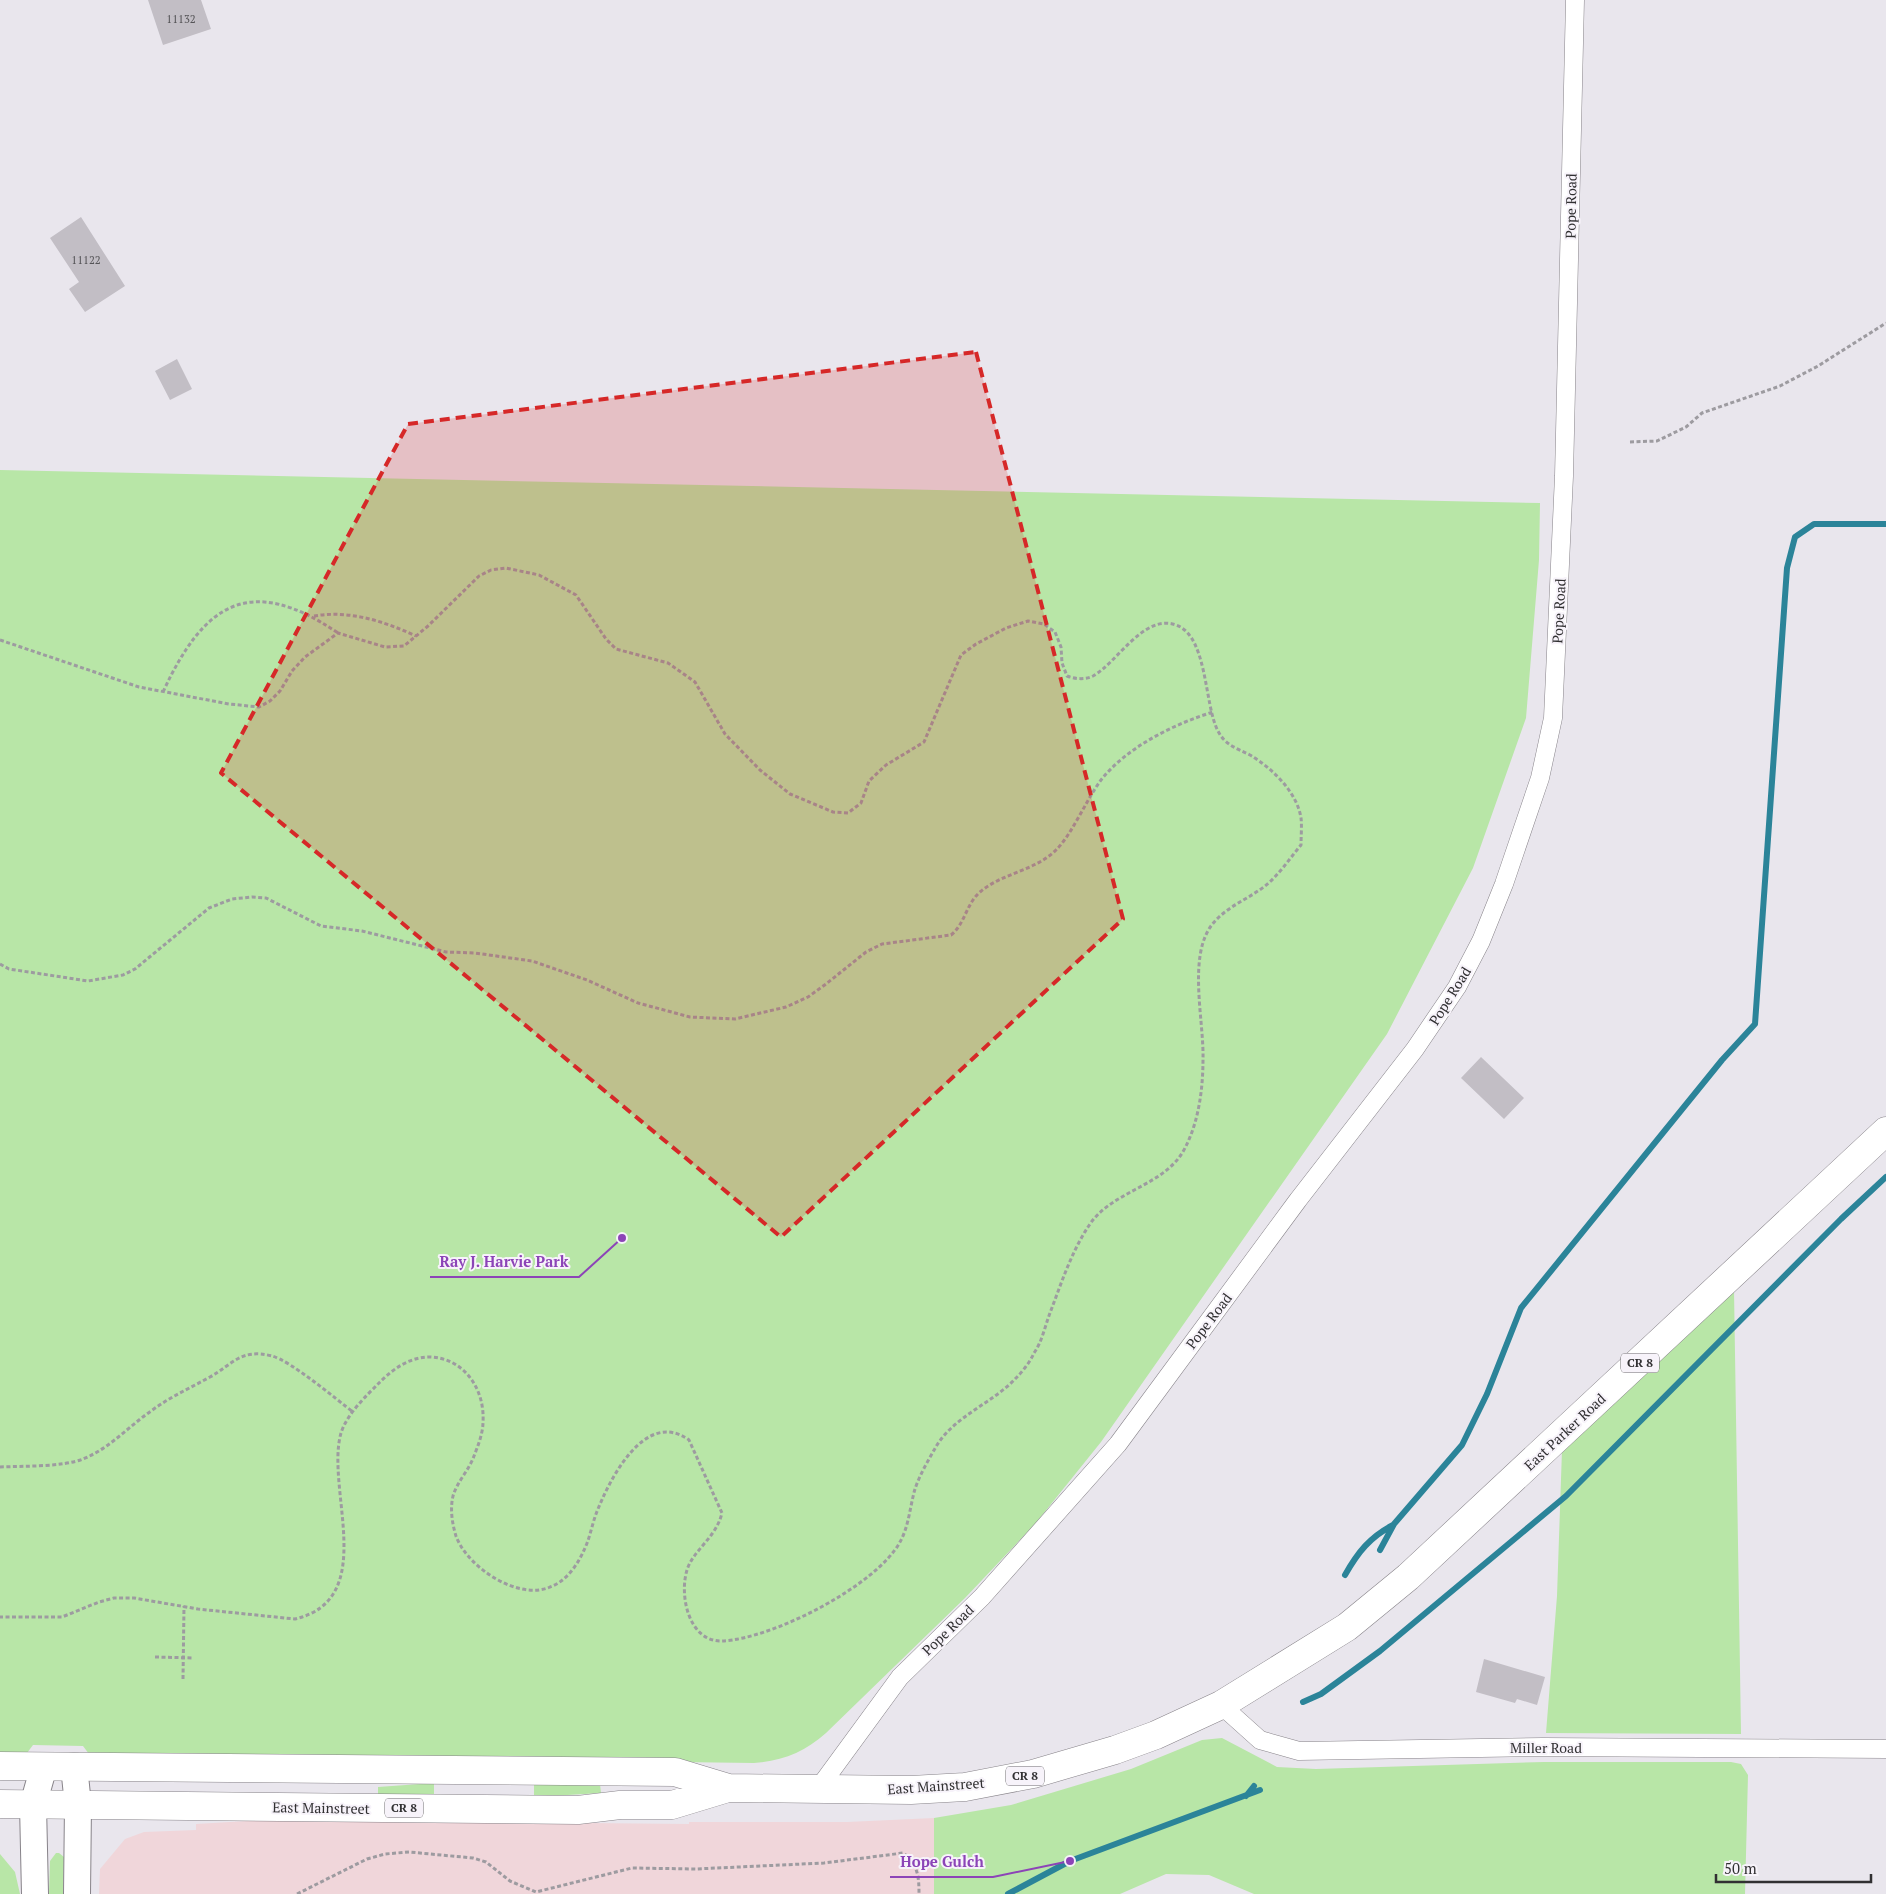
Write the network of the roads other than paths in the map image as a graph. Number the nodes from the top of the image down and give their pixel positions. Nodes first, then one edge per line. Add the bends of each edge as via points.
1 (1575, 0) edge
2 (1886, 1131) edge
3 (1221, 1705) junction
4 (1886, 1749) edge
5 (0, 1766) edge
6 (44, 1766) junction
7 (74, 1766) junction
8 (728, 1788) junction
9 (818, 1790) junction
10 (0, 1804) edge
11 (34, 1805) junction
12 (78, 1805) junction
13 (35, 1894) edge
14 (77, 1894) edge

1 - 9 street, Pope Road via 1564,476 1553,718 1540,778 1481,941 1461,981 1415,1049 1298,1200 1118,1444 982,1597 900,1677
2 - 3 main road, East Parker Road / CR 8 via 1403,1582 1347,1627
3 - 4 street, Miller Road via 1260,1740 1299,1751 1543,1747
3 - 9 main road, East Mainstreet / CR 8 via 1115,1750 1007,1780 918,1790
5 - 6 main road, East Mainstreet
6 - 7 main road, East Mainstreet
6 - 11 street
7 - 8 main road, East Mainstreet / CR 8 via 675,1772
7 - 12 street
8 - 9 main road, East Mainstreet / CR 8
8 - 12 main road, East Mainstreet / CR 8 via 672,1805 620,1805 578,1810
10 - 11 main road, East Mainstreet
11 - 12 main road, East Mainstreet
11 - 13 street
12 - 14 street

